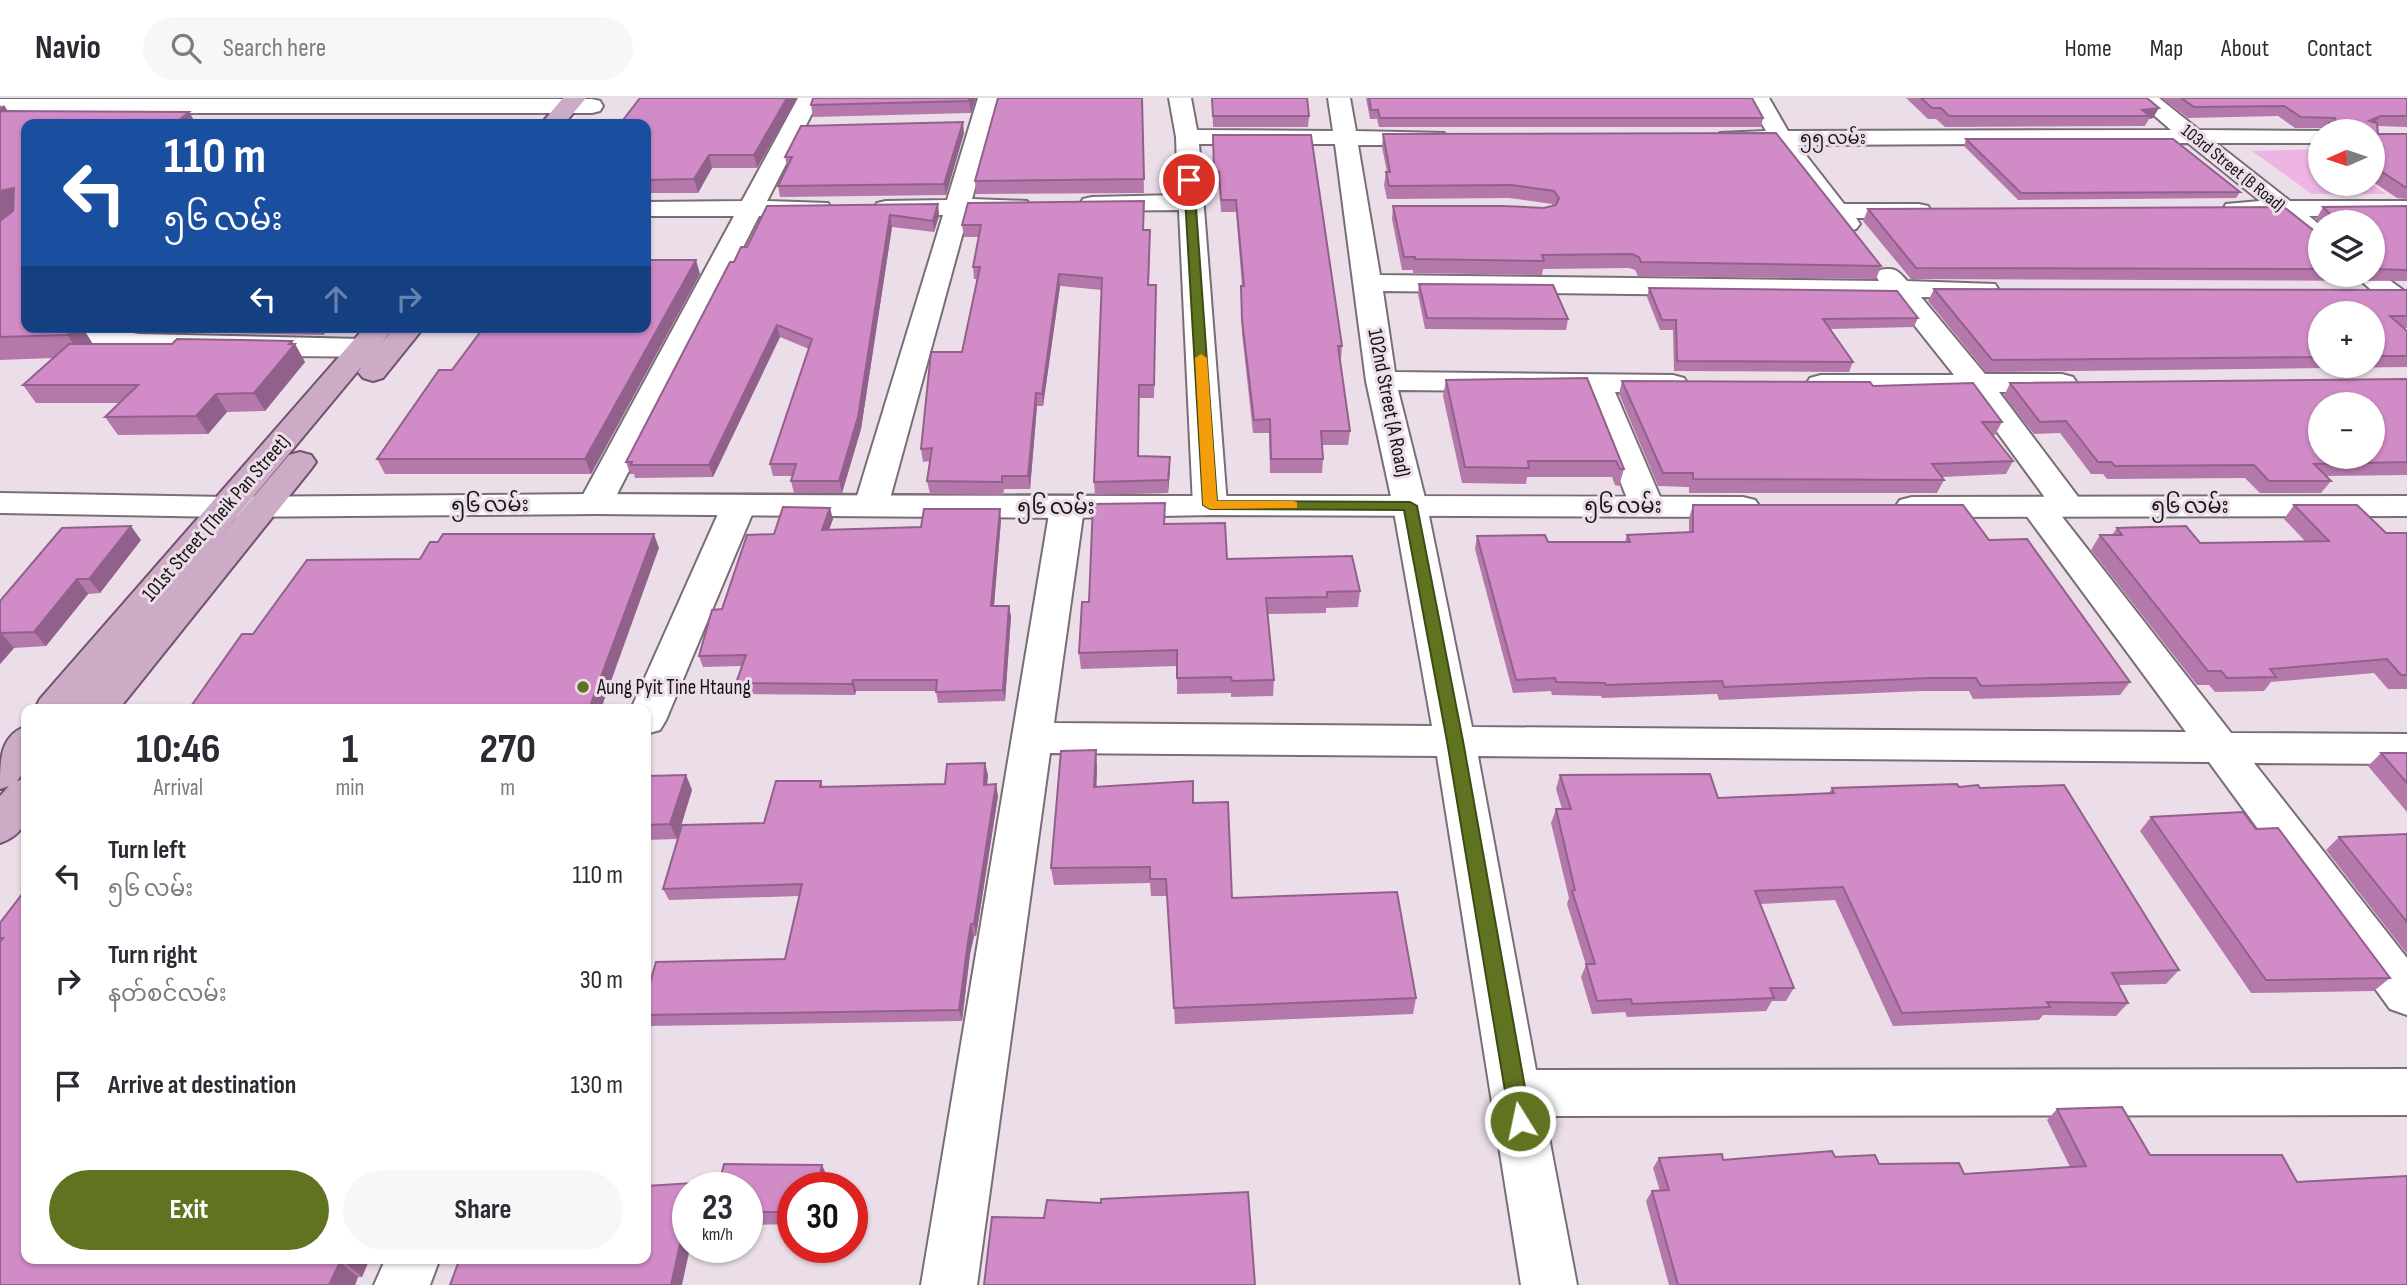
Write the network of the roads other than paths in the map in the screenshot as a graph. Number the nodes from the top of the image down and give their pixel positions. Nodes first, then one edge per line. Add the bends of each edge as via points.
1 (808, 98) edge
2 (1180, 98) edge
3 (1339, 98) edge
4 (1758, 98) edge
5 (2145, 98) edge
6 (0, 106) edge
7 (173, 106) junction
8 (582, 107) edge
9 (975, 115) edge
10 (156, 119) edge
11 (561, 119) edge
12 (2193, 136) junction
13 (2308, 136) edge
14 (1187, 137) junction
15 (1345, 137) junction
16 (1454, 138) edge
17 (1713, 138) edge
18 (1781, 138) junction
19 (1191, 202) junction
20 (1066, 205) edge
21 (1038, 206) edge
22 (955, 207) junction
23 (2284, 208) junction
24 (2407, 208) edge
25 (651, 209) edge
26 (749, 209) junction
27 (2214, 209) edge
28 (1837, 211) junction
29 (1949, 211) edge
30 (2308, 227) edge
31 (1368, 283) junction
32 (1900, 290) junction
33 (2011, 290) edge
34 (84, 333) edge
35 (405, 333) edge
36 (371, 338) edge
37 (1381, 381) junction
38 (2088, 383) edge
39 (1597, 384) junction
40 (1706, 384) edge
41 (1787, 384) edge
42 (1977, 384) junction
43 (0, 503) edge
44 (595, 504) junction
45 (739, 505) junction
46 (1210, 505) junction
47 (871, 506) junction
48 (1410, 506) junction
49 (1647, 506) junction
50 (2407, 506) edge
51 (227, 507) junction
52 (262, 507) junction
53 (1773, 507) edge
54 (1884, 507) edge
55 (2053, 507) junction
56 (1067, 508) junction
57 (58, 704) edge
58 (101, 704) edge
59 (651, 708) edge
60 (1032, 738) junction
61 (1455, 741) junction
62 (21, 747) edge
63 (2221, 749) junction
64 (2407, 749) edge
65 (0, 773) edge
66 (21, 800) edge
67 (0, 826) edge
68 (2407, 994) edge
69 (2407, 1092) edge
70 (1516, 1093) junction
71 (411, 1264) edge
72 (402, 1285) edge
73 (949, 1285) edge
74 (1549, 1285) edge

1 - 26 street via 807,126
2 - 14 street
3 - 15 street, 102nd Street (A Road)
4 - 18 street
5 - 12 street, 103rd Street (B Road)
6 - 7 street
7 - 8 street
7 - 10 street
8 - 11 main road
9 - 22 street
12 - 13 street, ၅၅ လမ်း
12 - 18 street, ၅၅ လမ်း
12 - 23 street, 103rd Street (B Road)
14 - 15 street
14 - 19 street
15 - 16 street
15 - 31 street, 102nd Street (A Road) via 1371,210
17 - 18 street, ၅၅ လမ်း
18 - 28 street
19 - 20 street
19 - 46 street
21 - 22 street
22 - 26 street
22 - 47 street
23 - 24 street
23 - 27 street
23 - 30 street, 103rd Street (B Road)
25 - 26 street
26 - 44 street
28 - 29 street
28 - 32 street
31 - 32 street
31 - 37 street, 102nd Street (A Road)
32 - 33 street
32 - 42 street
34 - 36 street via 139,343
35 - 52 main road, 101st Street (Theik Pan Street)
36 - 51 main road, 101st Street (Theik Pan Street)
37 - 39 street
37 - 48 street, 102nd Street (A Road)
38 - 42 street
39 - 40 street
39 - 49 street
41 - 42 street
42 - 55 street
43 - 51 street, ၅၆ လမ်း
44 - 45 street, ၅၆ လမ်း
44 - 52 street, ၅၆ လမ်း
45 - 47 street, ၅၆ လမ်း
45 - 59 street
46 - 48 street, ၅၆ လမ်း
46 - 56 street, ၅၆ လမ်း
47 - 56 street, ၅၆ လမ်း
48 - 49 street, ၅၆ လမ်း
48 - 61 street, 102nd Street (A Road)
49 - 53 street, ၅၆ လမ်း
50 - 55 street, ၅၆ လမ်း
51 - 52 street, ၅၆ လမ်း
51 - 57 main road, 101st Street (Theik Pan Street)
52 - 58 main road, 101st Street (Theik Pan Street)
54 - 55 street, ၅၆ လမ်း
55 - 63 street
56 - 60 street
60 - 61 street
60 - 73 street
61 - 63 street
61 - 70 street, 102nd Street (A Road)
62 - 65 main road
63 - 64 street
63 - 68 street
66 - 67 main road
69 - 70 street
70 - 74 street, 102nd Street (A Road)
71 - 72 street

